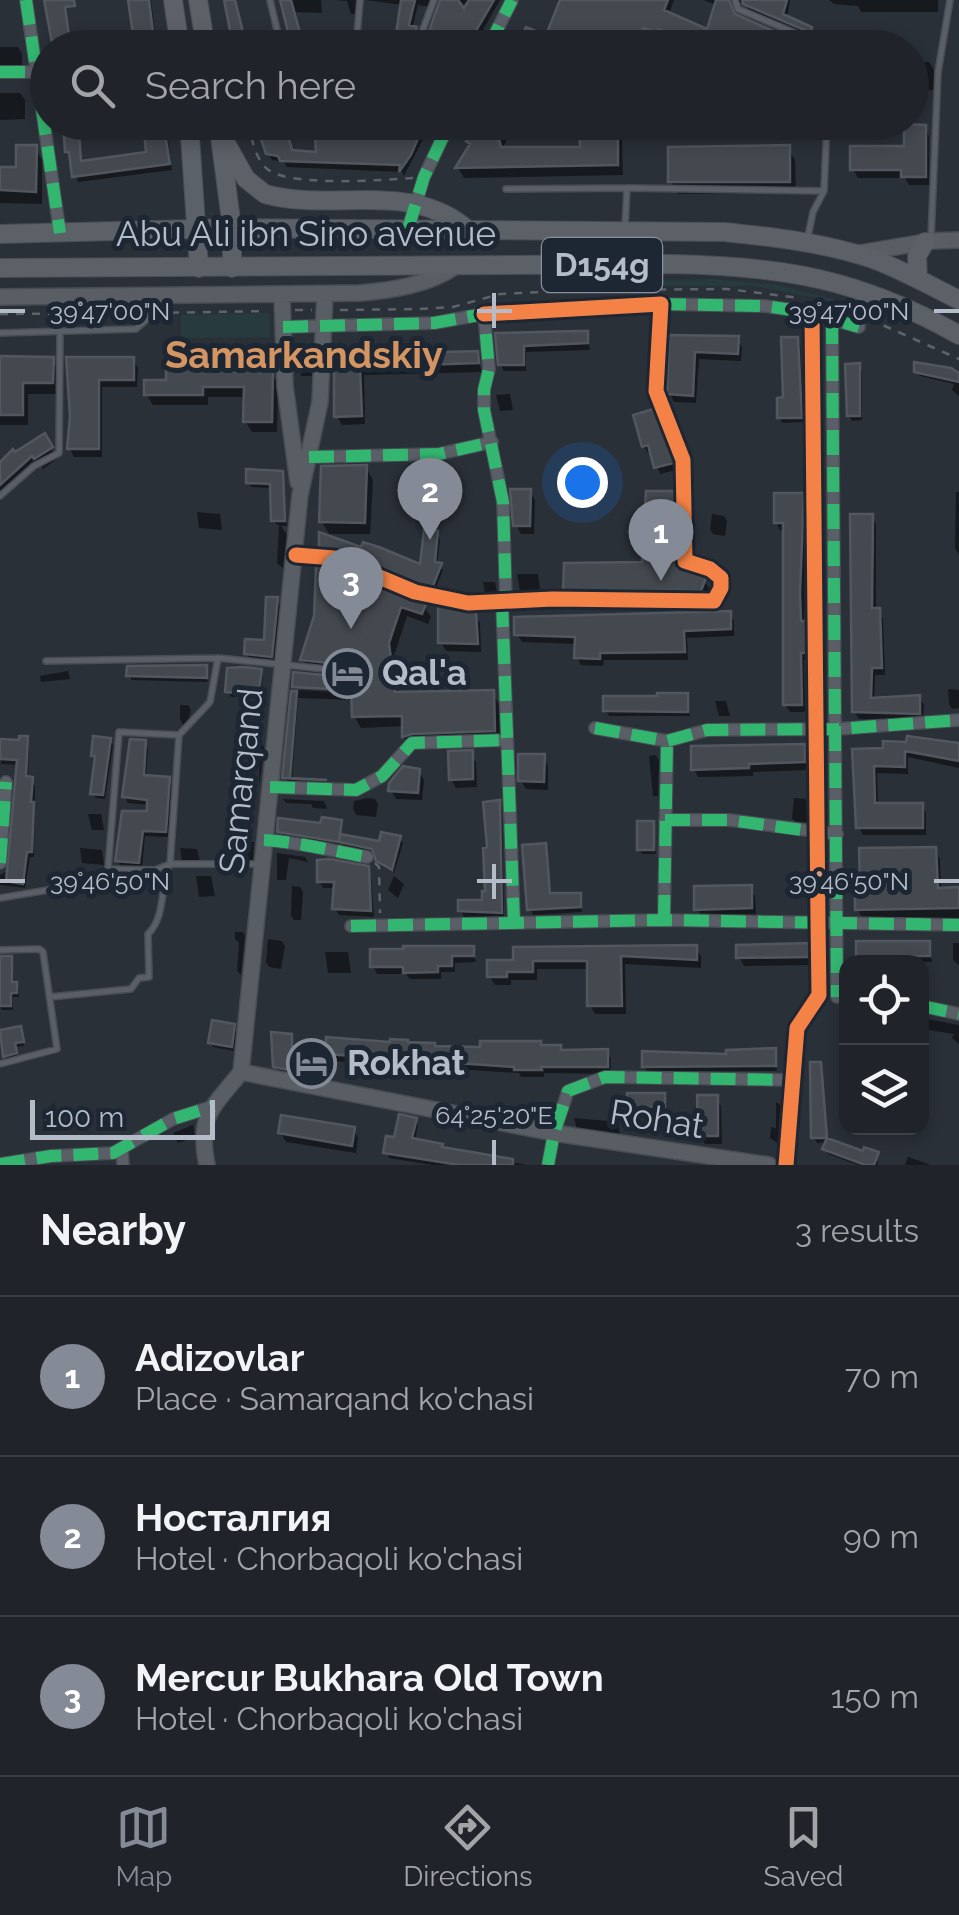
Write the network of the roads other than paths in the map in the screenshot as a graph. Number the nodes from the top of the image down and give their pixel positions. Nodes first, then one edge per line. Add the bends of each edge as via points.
1 (26, 0) edge
2 (174, 0) edge
3 (198, 0) edge
4 (270, 0) edge
5 (360, 0) edge
6 (434, 0) edge
7 (512, 0) edge
8 (735, 0) edge
9 (950, 0) edge
10 (30, 30) edge
11 (178, 30) edge
12 (203, 30) edge
13 (277, 30) dead end
14 (358, 30) edge
15 (423, 30) edge
16 (497, 30) edge
17 (788, 30) edge
18 (0, 72) edge
19 (30, 72) edge
20 (46, 140) edge
21 (191, 140) edge
22 (221, 140) edge
23 (225, 140) edge
24 (441, 140) edge
25 (826, 140) edge
26 (627, 188) junction
27 (506, 189) dead end
28 (824, 190) junction
29 (416, 202) junction
30 (198, 228) junction
31 (232, 228) junction
32 (408, 229) junction
33 (625, 229) junction
34 (468, 230) junction
35 (60, 233) junction
36 (0, 234) edge
37 (959, 240) edge
38 (928, 242) junction
39 (807, 243) junction
40 (854, 254) junction
41 (456, 266) junction
42 (0, 268) edge
43 (199, 268) junction
44 (232, 268) junction
45 (918, 279) junction
46 (325, 294) junction
47 (147, 295) junction
48 (282, 295) junction
49 (0, 297) edge
50 (959, 300) edge
51 (660, 304) junction
52 (484, 314) junction
53 (812, 314) junction
54 (832, 319) junction
55 (324, 326) junction
56 (283, 327) junction
57 (859, 327) dead end
58 (60, 333) junction
59 (0, 334) edge
60 (959, 335) edge
61 (492, 442) junction
62 (309, 457) junction
63 (0, 496) edge
64 (300, 496) junction
65 (296, 555) junction
66 (504, 602) junction
67 (218, 658) junction
68 (46, 661) dead end
69 (283, 663) junction
70 (345, 671) dead end
71 (959, 720) edge
72 (595, 728) dead end
73 (816, 729) junction
74 (837, 730) junction
75 (179, 734) junction
76 (506, 740) junction
77 (667, 741) junction
78 (6, 782) dead end
79 (270, 787) junction
80 (665, 820) junction
81 (817, 830) junction
82 (837, 834) junction
83 (264, 840) junction
84 (368, 857) road end
85 (0, 863) edge
86 (170, 864) junction
87 (261, 864) junction
88 (54, 889) road end
89 (0, 898) edge
90 (664, 920) junction
91 (514, 922) junction
92 (818, 922) junction
93 (837, 922) junction
94 (959, 925) edge
95 (351, 926) dead end
96 (0, 950) edge
97 (839, 955) edge
98 (820, 995) junction
99 (50, 997) junction
100 (839, 998) edge
101 (929, 1008) edge
102 (959, 1014) edge
103 (0, 1064) edge
104 (241, 1072) junction
105 (792, 1080) junction
106 (214, 1106) junction
107 (554, 1133) junction
108 (122, 1149) junction
109 (0, 1164) edge
110 (122, 1165) edge
111 (207, 1165) edge
112 (548, 1165) edge
113 (769, 1165) edge
114 (786, 1165) edge

1 - 10 street
2 - 11 main road
3 - 12 main road
4 - 13 lane
5 - 14 lane
6 - 15 lane
7 - 16 street
8 - 17 lane via 738,9
9 - 38 lane via 938,72
18 - 19 street
20 - 35 street
21 - 30 main road
22 - 31 main road
23 - 29 main road via 246,179 265,194
24 - 29 street
25 - 28 lane
26 - 27 lane
26 - 28 lane
26 - 33 lane
28 - 39 lane
29 - 32 street
29 - 34 main road
30 - 31 main road, Abu Ali ibn Sino avenue
30 - 35 main road, Abu Ali ibn Sino avenue
30 - 43 main road
31 - 32 main road, Abu Ali ibn Sino avenue / D154g
31 - 44 main road
32 - 34 main road, Abu Ali ibn Sino avenue / D154g
33 - 34 main road, Abu Ali ibn Sino avenue / D154g
33 - 39 main road, Abu Ali ibn Sino avenue / D154g
35 - 36 main road, Abu Ali ibn Sino avenue
37 - 38 street, D154g
38 - 40 street, D154g
38 - 45 main road via 916,256
39 - 40 main road, Abu Ali ibn Sino avenue / D154g
40 - 45 main road, Abu Ali ibn Sino avenue / D154g
41 - 44 main road, Abu Ali ibn Sino avenue / D154g
41 - 46 street via 402,288
41 - 60 main road, Abu Ali ibn Sino avenue / D154g via 671,264 788,271 876,295
42 - 43 main road, Abu Ali ibn Sino avenue
43 - 44 main road, Abu Ali ibn Sino avenue
45 - 50 main road, Abu Ali ibn Sino avenue / D154g
46 - 48 street
46 - 55 street, Samarqand
47 - 48 street
47 - 49 street
47 - 58 lane via 147,316 136,329
48 - 56 street, Samarqand
51 - 52 street
51 - 53 street
51 - 66 street via 656,391 683,460 686,561 710,569 721,578 721,588 714,601
52 - 55 street
52 - 61 street via 484,410
53 - 54 street
53 - 73 street
54 - 57 street
54 - 74 street
55 - 56 street
55 - 62 street, Samarqand
56 - 64 street, Samarqand
58 - 59 lane
58 - 63 lane via 58,453
61 - 62 street via 439,454
61 - 66 street via 503,502
62 - 64 street, Samarqand
64 - 65 street, Samarqand
65 - 66 street via 334,558 439,598
65 - 69 street, Samarqand
66 - 76 street
67 - 68 lane
67 - 69 lane
67 - 75 lane via 210,702
69 - 70 lane
69 - 79 street, Samarqand
71 - 74 street
72 - 77 street
73 - 74 street
73 - 77 street via 706,730
73 - 81 street
74 - 82 street
75 - 86 lane
75 - 86 lane via 119,732 108,869
76 - 79 street via 412,742 382,776 356,790
76 - 91 street
77 - 80 street
78 - 85 street
79 - 83 street, Samarqand
80 - 81 street
80 - 90 street
81 - 82 street
81 - 92 street
82 - 93 street
83 - 84 street
83 - 87 street, Samarqand
86 - 87 lane
86 - 99 lane via 148,934 149,978 138,978 131,989
87 - 104 street, Samarqand
88 - 89 lane
90 - 91 street
90 - 92 street
91 - 95 street
92 - 93 street
92 - 98 street
93 - 94 street
93 - 97 street
96 - 99 lane via 39,949
98 - 100 street
98 - 105 street via 797,1028
99 - 103 lane via 58,1049
101 - 102 street
104 - 106 street
104 - 107 street, Rohat
105 - 107 street via 605,1077 568,1091
105 - 114 street
106 - 108 street via 173,1119
106 - 111 street via 202,1132
107 - 112 street
107 - 113 street, Rohat
108 - 109 street
108 - 110 street

